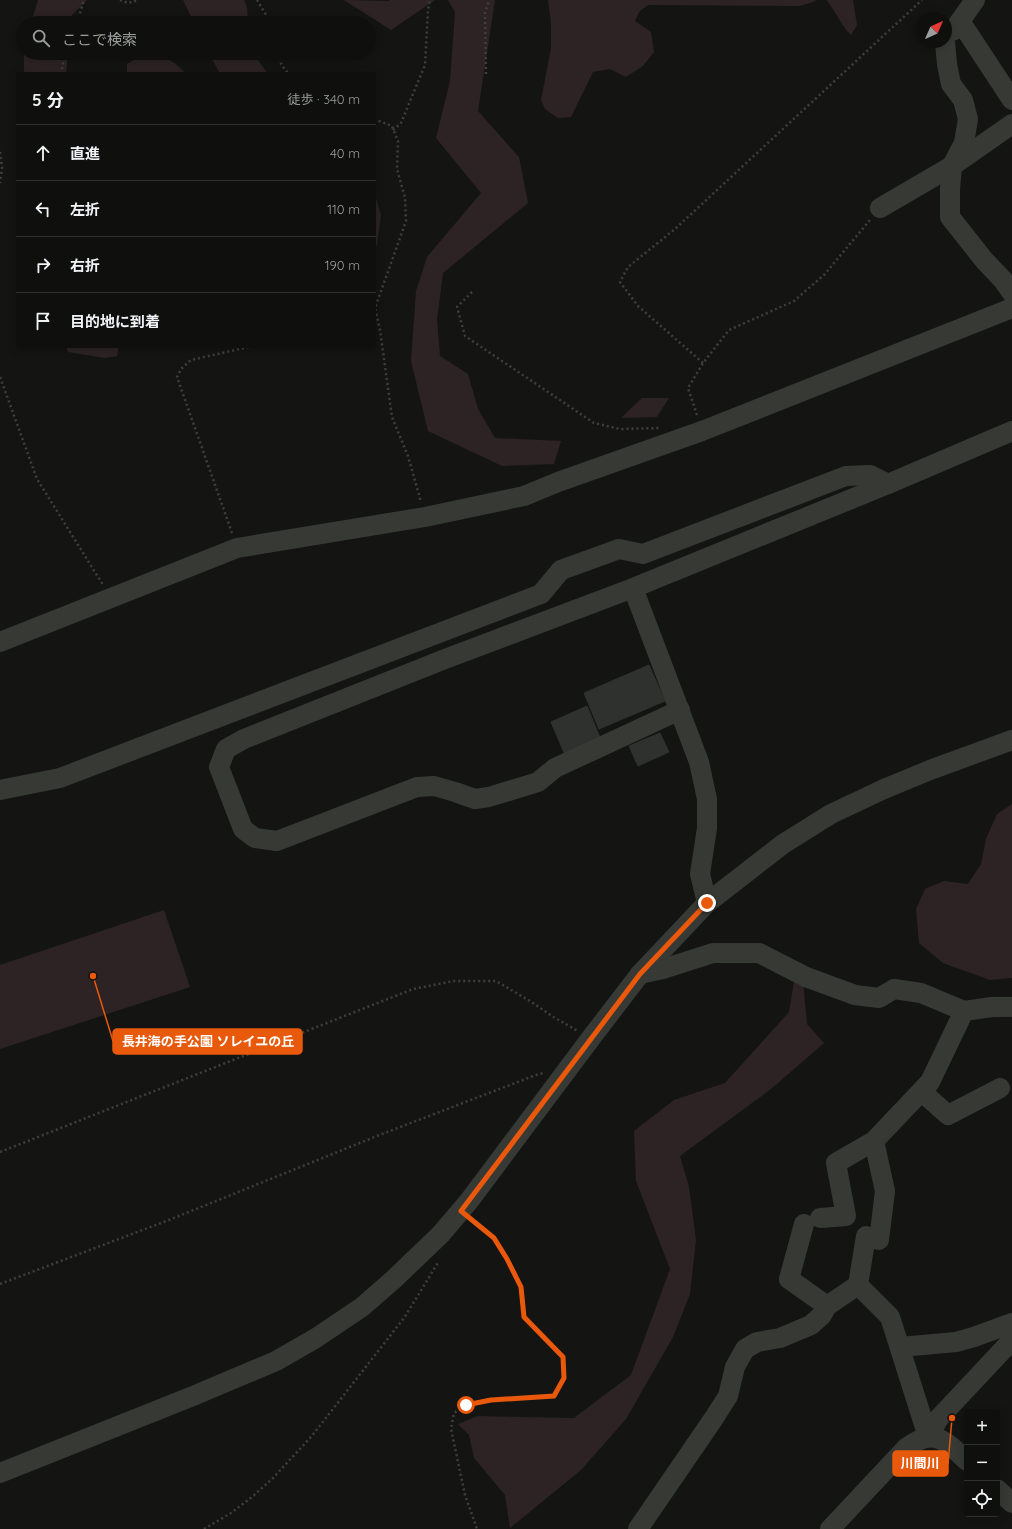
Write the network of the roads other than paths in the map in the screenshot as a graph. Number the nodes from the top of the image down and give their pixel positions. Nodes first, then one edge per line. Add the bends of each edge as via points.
1 (975, 0) edge
2 (960, 20) junction
3 (952, 32) edge
4 (946, 48) edge
5 (1012, 100) edge
6 (1012, 124) edge
7 (952, 166) junction
8 (880, 208) road end
9 (1012, 293) edge
10 (1012, 308) edge
11 (1012, 431) edge
12 (888, 484) junction
13 (633, 588) junction
14 (0, 642) edge
15 (680, 710) junction
16 (1012, 740) edge
17 (0, 790) edge
18 (707, 903) junction
19 (640, 974) junction
20 (1012, 1006) edge
21 (964, 1012) junction
22 (1000, 1088) dead end
23 (922, 1092) junction
24 (874, 1141) junction
25 (858, 1284) junction
26 (827, 1306) junction
27 (1012, 1323) edge
28 (1012, 1340) edge
29 (900, 1347) junction
30 (928, 1437) junction
31 (964, 1458) edge
32 (0, 1473) edge
33 (1000, 1492) edge
34 (1012, 1503) edge
35 (638, 1529) edge
36 (830, 1529) edge

1 - 2 street
2 - 3 street
2 - 5 street
4 - 7 street via 951,84 963,100 968,119 964,143
6 - 7 street
7 - 8 street
7 - 9 street via 950,217
10 - 14 street via 702,431 524,496 425,517 237,548
11 - 12 street
12 - 13 street
12 - 17 street via 870,475 846,476 643,554 620,549 560,570 541,594 60,778
13 - 15 street
13 - 15 street via 244,739 226,750 219,766 243,829 255,838 277,841 417,787 434,786 475,799 489,797 538,782 555,768
15 - 18 street via 699,762 707,799 707,828 700,874
16 - 18 street via 904,781 831,814 783,844
18 - 19 street
19 - 21 street via 713,953 759,953 806,977 855,995 879,998 894,989 921,993
19 - 32 street via 461,1211 441,1234 362,1307 276,1361
20 - 21 street
21 - 23 street via 930,1082
22 - 23 street via 948,1115
23 - 24 street
24 - 25 street via 886,1191 879,1240 866,1236
24 - 26 street via 836,1163 846,1216 812,1221 789,1279
25 - 26 street
25 - 29 street via 890,1316
26 - 35 street via 822,1315 810,1325 780,1338 757,1342 745,1350 735,1367 728,1396
27 - 29 street via 956,1342
28 - 30 street via 939,1418
29 - 30 street
30 - 31 street via 946,1442
30 - 36 street via 906,1448
33 - 34 street

